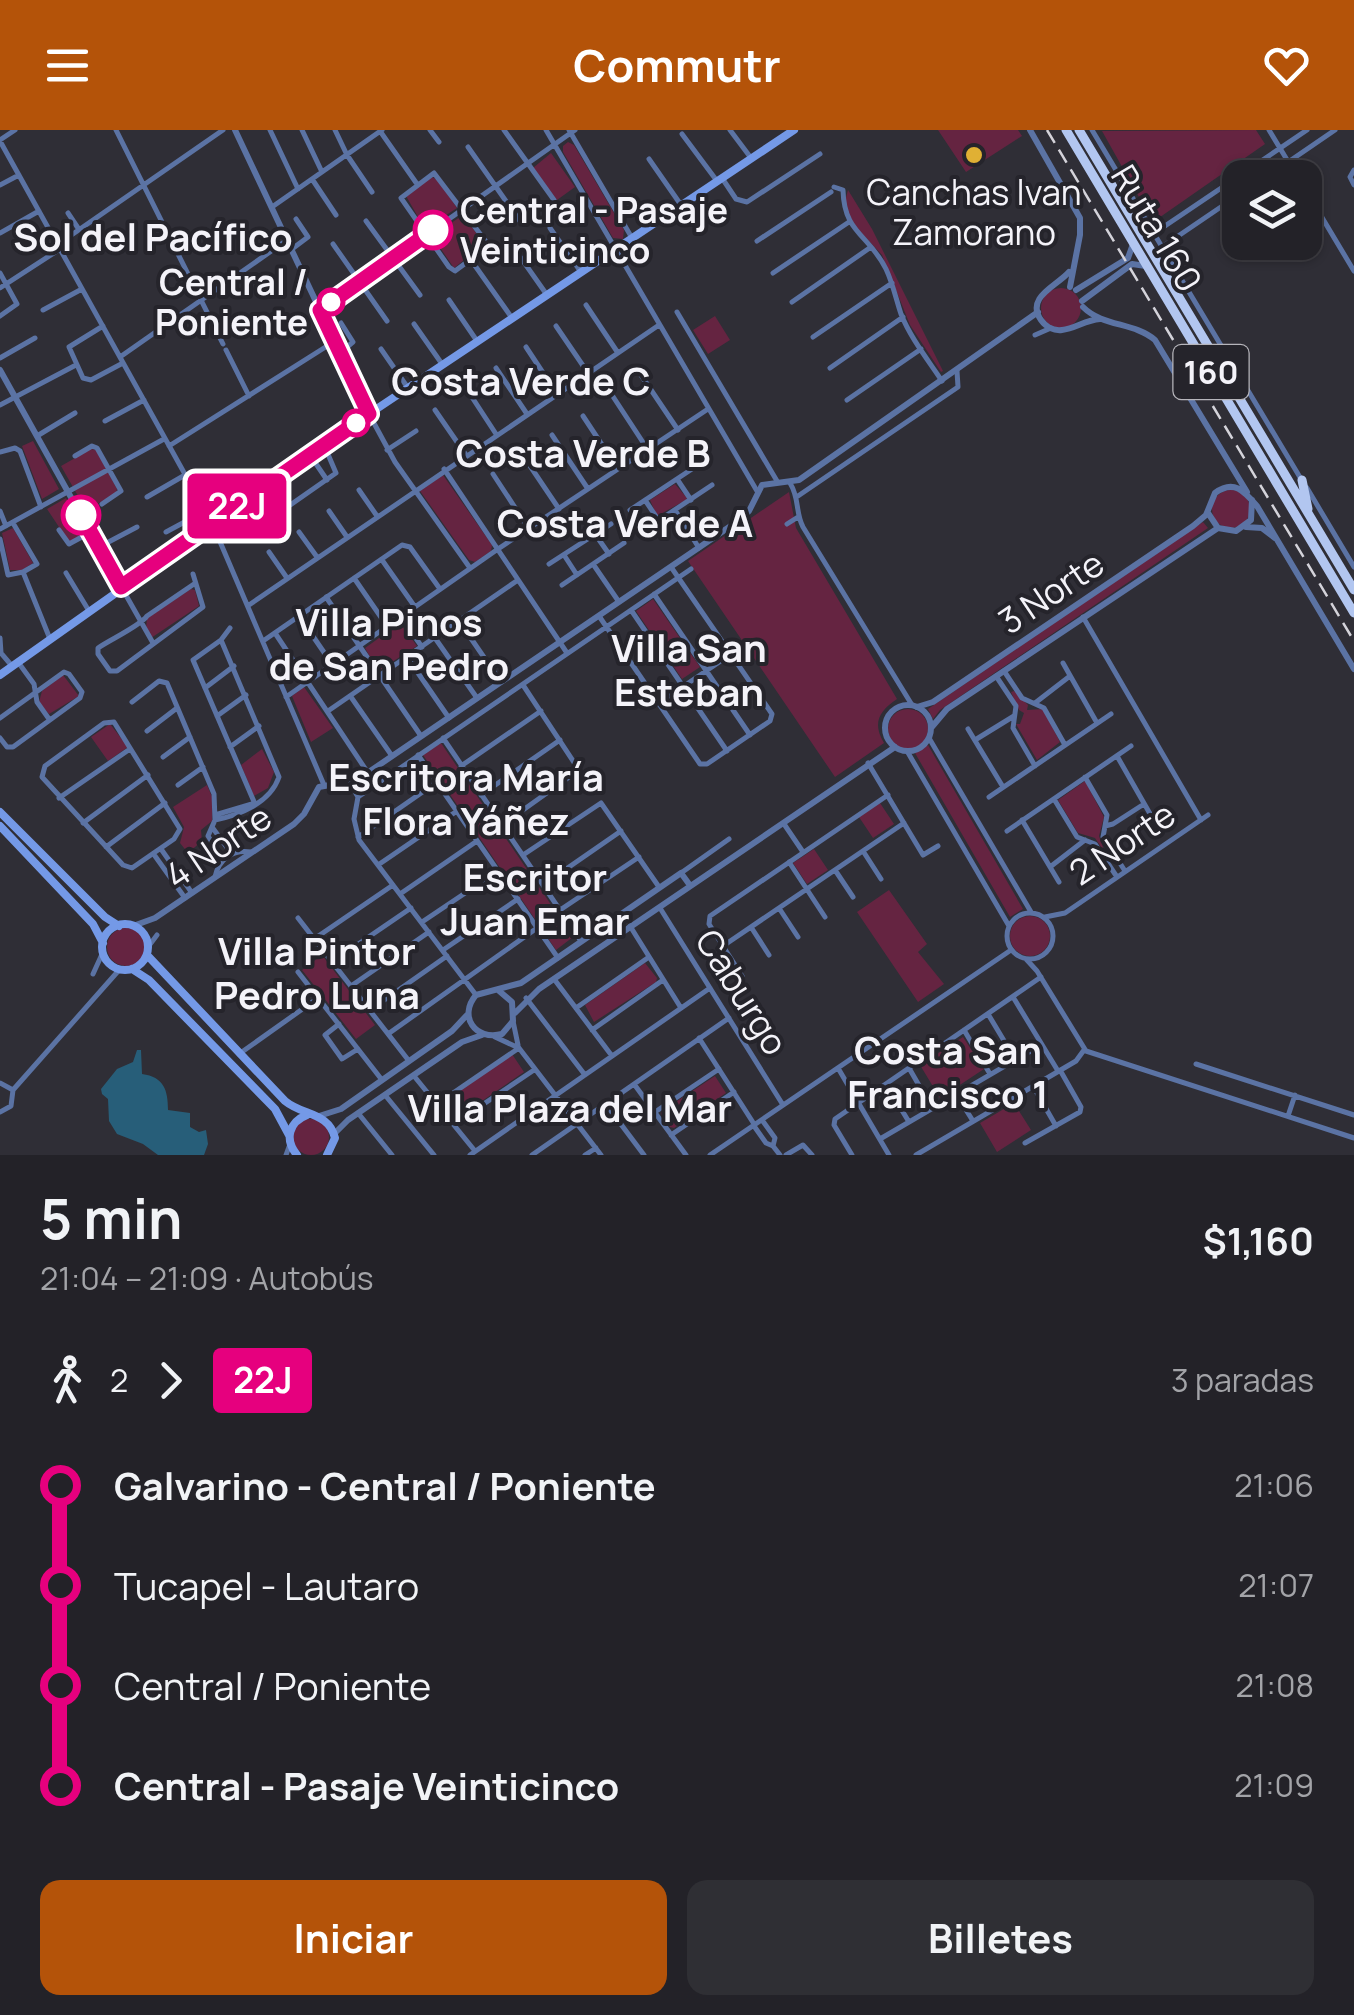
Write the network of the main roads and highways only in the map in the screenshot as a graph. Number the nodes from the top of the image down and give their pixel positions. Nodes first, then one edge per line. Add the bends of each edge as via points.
1 (794, 130) edge
2 (1066, 130) edge
3 (1078, 130) edge
4 (1134, 220) junction
5 (1154, 233) road end
6 (1133, 243) junction
7 (1157, 249) junction
8 (1302, 480) road end
9 (1310, 516) junction
10 (1354, 590) edge
11 (1354, 613) edge
12 (0, 675) edge
13 (0, 812) edge
14 (0, 826) edge
15 (119, 926) junction
16 (103, 947) junction
17 (148, 951) junction
18 (132, 969) junction
19 (307, 1115) junction
20 (289, 1140) junction
21 (333, 1146) junction
22 (296, 1155) edge
23 (326, 1155) edge
24 (339, 1155) edge

1 - 12 main road via 369,414
2 - 6 highway, Ruta 160 / 160
3 - 4 highway, Ruta 160 / 160
4 - 5 highway
4 - 7 highway, Ruta 160 / 160
6 - 7 highway
6 - 11 highway, Ruta 160 / 160
7 - 9 highway, Ruta 160 / 160
8 - 9 highway
9 - 10 highway, Ruta 160 / 160
13 - 15 main road
14 - 16 main road via 93,924
15 - 16 main road
15 - 17 main road via 144,934
16 - 18 main road via 109,963
17 - 18 main road
17 - 19 main road via 239,1054
18 - 20 main road via 275,1109
19 - 20 main road via 294,1124
19 - 21 main road via 329,1122
20 - 22 main road
21 - 23 main road
21 - 24 main road

